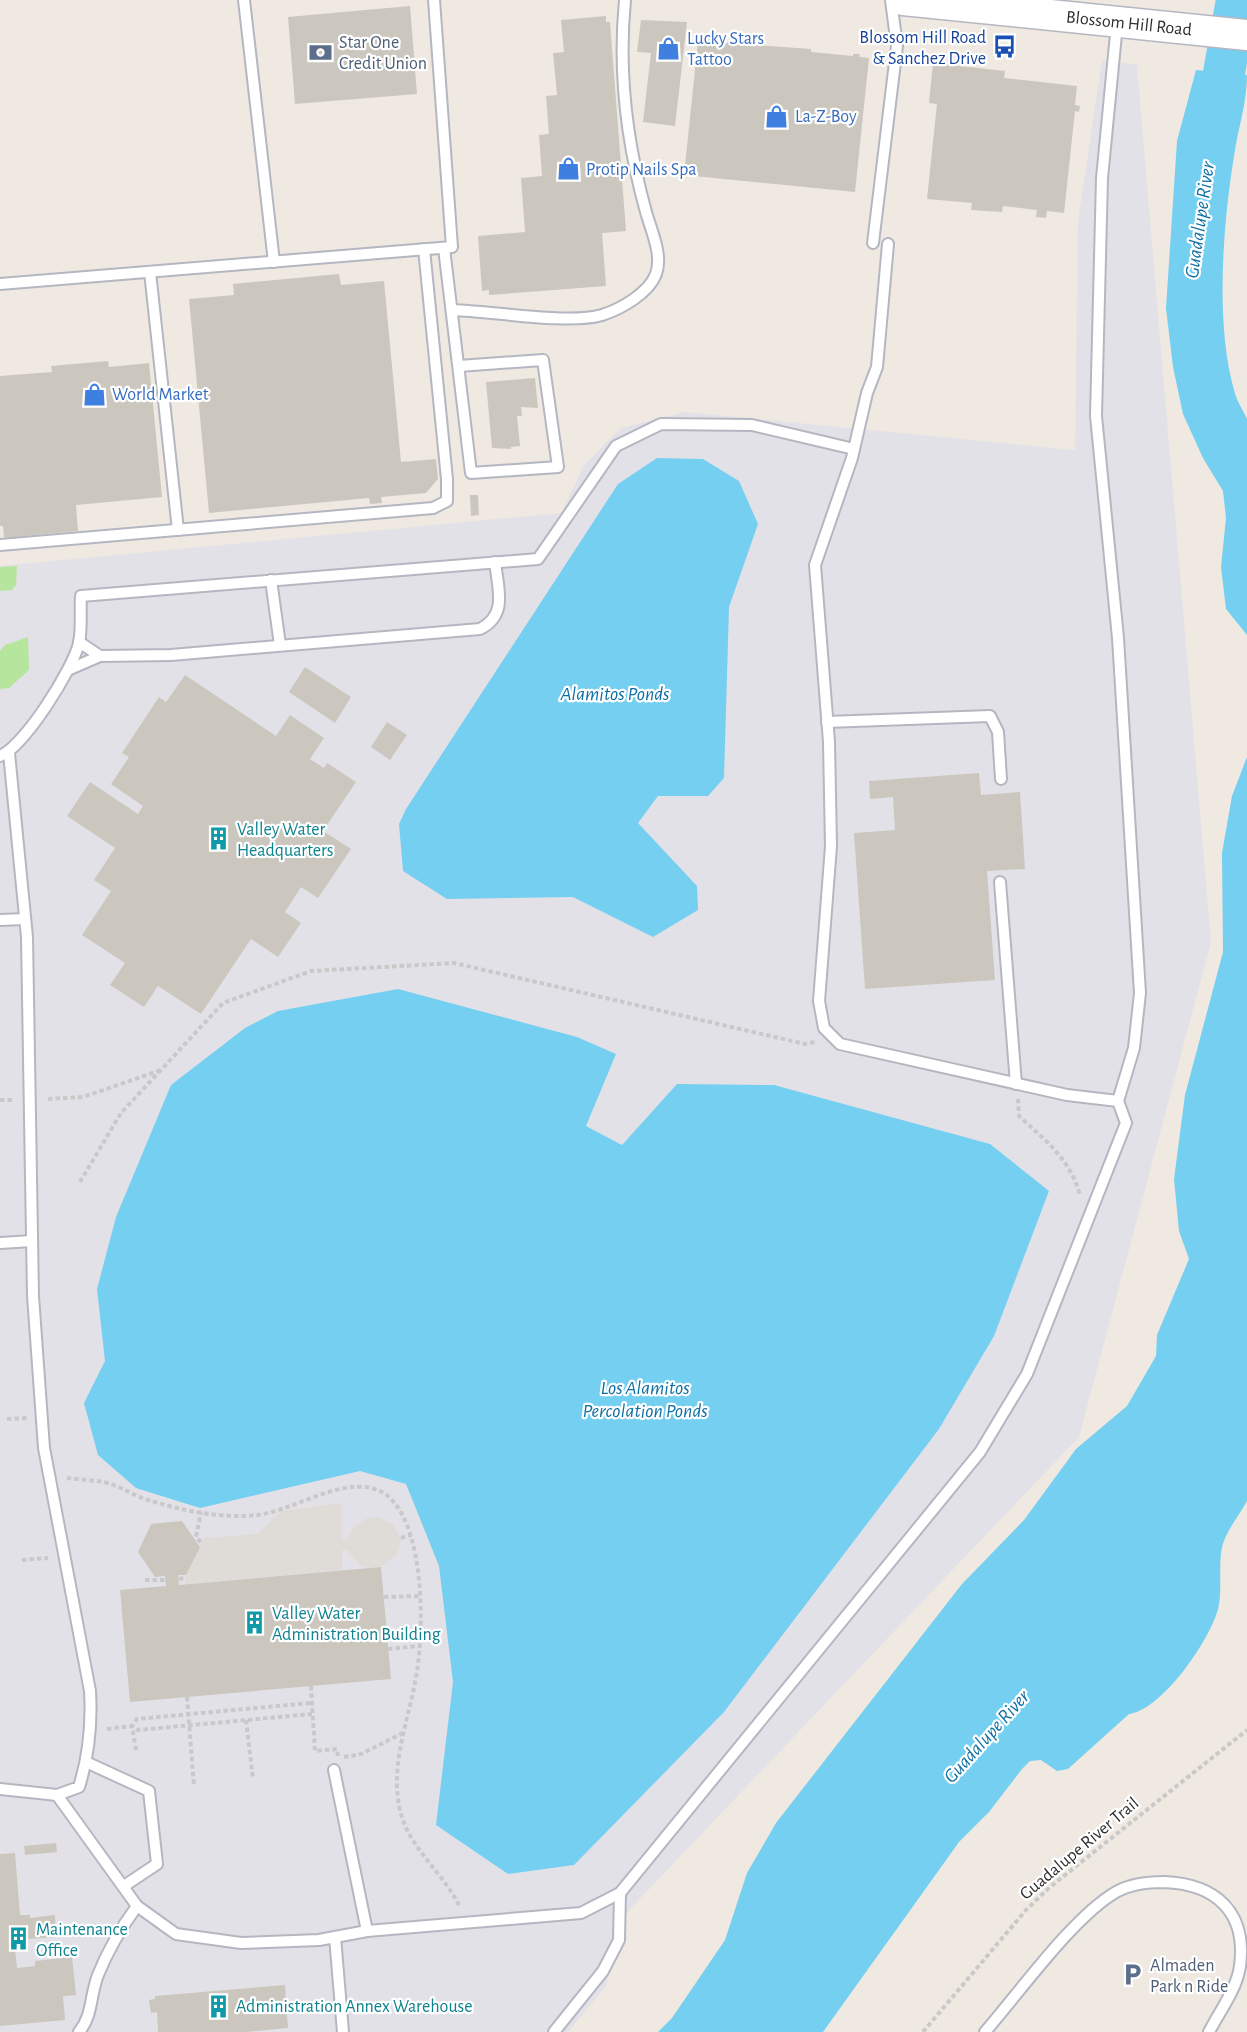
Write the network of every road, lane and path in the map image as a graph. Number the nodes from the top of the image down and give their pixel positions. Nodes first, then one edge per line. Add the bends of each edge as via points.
1 (244, 0) edge
2 (434, 0) edge
3 (625, 0) edge
4 (891, 0) edge
5 (903, 0) edge
6 (1118, 22) junction
7 (1247, 35) edge
8 (873, 243) dead end
9 (888, 244) dead end
10 (444, 248) junction
11 (424, 249) junction
12 (274, 262) junction
13 (150, 272) junction
14 (0, 284) edge
15 (452, 310) junction
16 (459, 366) junction
17 (854, 450) junction
18 (178, 530) junction
19 (0, 545) edge
20 (495, 562) junction
21 (272, 580) junction
22 (79, 642) junction
23 (280, 645) junction
24 (100, 656) junction
25 (70, 669) junction
26 (827, 722) junction
27 (3, 754) edge
28 (1001, 779) dead end
29 (1000, 882) dead end
30 (25, 919) junction
31 (0, 920) edge
32 (834, 1038) junction
33 (162, 1070) junction
34 (1016, 1084) junction
35 (48, 1099) dead end
36 (0, 1100) edge
37 (18, 1100) dead end
38 (1118, 1101) junction
39 (80, 1182) dead end
40 (1087, 1222) junction
41 (32, 1241) junction
42 (0, 1244) edge
43 (30, 1418) dead end
44 (7, 1419) dead end
45 (66, 1478) dead end
46 (201, 1512) junction
47 (411, 1535) junction
48 (401, 1538) dead end
49 (201, 1542) dead end
50 (48, 1558) dead end
51 (22, 1560) dead end
52 (185, 1578) dead end
53 (179, 1579) dead end
54 (145, 1580) dead end
55 (165, 1580) dead end
56 (419, 1596) junction
57 (384, 1598) dead end
58 (419, 1646) junction
59 (388, 1649) dead end
60 (311, 1686) dead end
61 (187, 1697) dead end
62 (310, 1703) junction
63 (188, 1714) junction
64 (312, 1714) junction
65 (246, 1720) junction
66 (132, 1726) junction
67 (188, 1726) junction
68 (106, 1729) dead end
69 (1247, 1730) edge
70 (404, 1733) junction
71 (136, 1750) dead end
72 (86, 1762) junction
73 (334, 1770) dead end
74 (253, 1779) dead end
75 (194, 1786) dead end
76 (0, 1789) edge
77 (57, 1795) junction
78 (123, 1886) junction
79 (620, 1893) junction
80 (137, 1906) junction
81 (467, 1921) junction
82 (367, 1931) junction
83 (335, 1937) junction
84 (79, 2032) edge
85 (343, 2032) edge
86 (555, 2032) edge
87 (923, 2032) edge
88 (986, 2032) edge
89 (1209, 2032) edge

1 - 12 lane
2 - 10 lane via 452,247
3 - 15 lane via 625,116 658,254 656,273 637,295 601,315 568,318
4 - 8 lane via 897,45
5 - 6 main road, Blossom Hill Road
6 - 7 main road, Blossom Hill Road
6 - 38 lane via 1102,178 1096,416 1118,638 1140,993 1134,1048
9 - 17 lane via 878,367 867,393
10 - 11 lane
10 - 15 lane
11 - 12 lane
11 - 18 lane via 447,501 433,508
12 - 13 lane
13 - 14 lane
13 - 18 lane
15 - 16 lane
16 - 16 lane via 471,473 558,467 543,360
17 - 20 lane via 752,424 661,424 616,446 538,559
17 - 26 lane via 815,565
18 - 19 lane
20 - 21 lane
20 - 23 lane via 499,609 493,622 480,629
21 - 22 lane via 81,596
21 - 23 lane
22 - 24 lane
22 - 25 lane
23 - 24 lane via 171,655
24 - 25 lane
25 - 27 lane via 41,714
26 - 28 lane via 990,716 998,732
26 - 32 lane via 831,846 819,1002 824,1028
27 - 30 lane
29 - 34 lane
30 - 31 lane
30 - 41 lane
32 - 33 path via 805,1044 454,963 311,972 224,1003
32 - 34 lane via 840,1044
33 - 35 path via 83,1097
33 - 39 path via 121,1113
34 - 38 lane
34 - 40 path via 1019,1116 1074,1173
36 - 37 path
38 - 40 lane via 1126,1123
40 - 79 lane via 1027,1374 980,1452
41 - 42 lane
41 - 72 lane via 44,1448 90,1691 92,1727
43 - 44 path
45 - 46 path via 110,1484 144,1498
46 - 47 path via 257,1515 348,1488 369,1487 385,1492
46 - 49 path via 196,1537
47 - 48 path
47 - 56 path
50 - 51 path
52 - 53 path
54 - 55 path
56 - 57 path
56 - 58 path
58 - 59 path
58 - 70 path
60 - 62 path
61 - 63 path
62 - 63 path
62 - 64 path
63 - 66 path via 137,1719
63 - 67 path
64 - 65 path
64 - 70 path via 315,1751 337,1749 339,1758 361,1754
65 - 67 path
65 - 74 path
66 - 67 path via 138,1730
66 - 68 path
66 - 71 path
67 - 75 path
69 - 87 path, Guadalupe River Trail via 1050,1887 1006,1932
70 - 81 path via 397,1797 405,1831 453,1893
72 - 77 lane via 79,1787
72 - 78 lane via 149,1791 157,1864
73 - 82 lane
76 - 77 lane
77 - 78 lane
78 - 80 lane
79 - 81 lane via 581,1913
79 - 86 lane via 619,1940 603,1971
80 - 83 lane via 176,1934 241,1943
80 - 84 lane via 115,1938 96,1978 92,2004
81 - 82 lane
82 - 83 lane
83 - 85 lane
88 - 89 lane via 1082,1920 1116,1892 1146,1882 1182,1883 1212,1892 1230,1911 1241,1937 1240,1968

